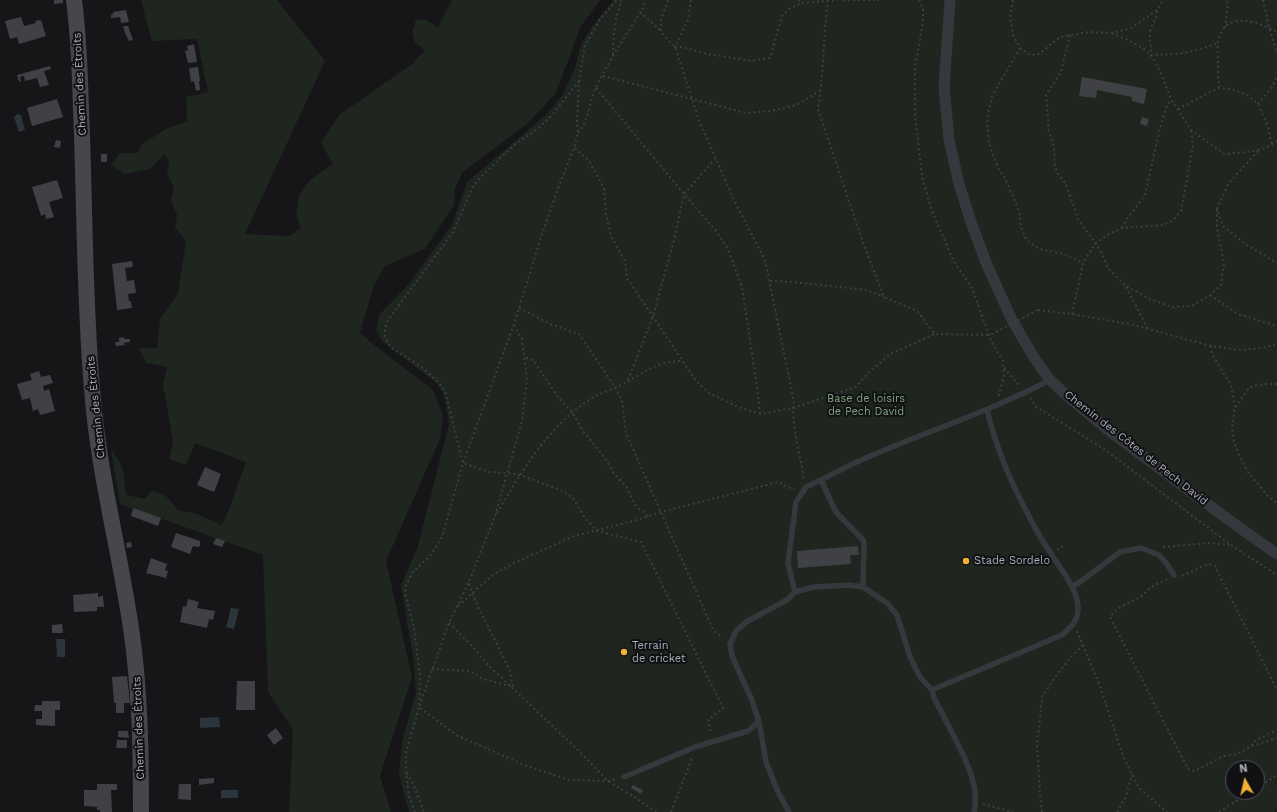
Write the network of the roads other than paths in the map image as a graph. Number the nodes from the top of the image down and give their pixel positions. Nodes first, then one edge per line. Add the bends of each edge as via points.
1 (74, 0) edge
2 (950, 0) edge
3 (1050, 380) junction
4 (987, 410) junction
5 (821, 480) junction
6 (1277, 554) edge
7 (1174, 575) road end
8 (1073, 586) junction
9 (863, 587) junction
10 (795, 592) junction
11 (932, 690) junction
12 (759, 721) junction
13 (624, 777) road end
14 (141, 812) edge
15 (789, 812) edge
16 (974, 812) edge

1 - 14 main road, Chemin des Étroits via 80,72 92,390 138,686
2 - 3 street, Chemin des Côtes de Pech David via 944,87 949,140 959,184 987,266 1012,320 1034,359
3 - 4 lane
3 - 6 street, Chemin des Côtes de Pech David via 1108,430
4 - 5 lane via 858,461
4 - 8 lane via 1008,474 1031,521
5 - 9 lane via 836,512 864,542
5 - 10 lane via 806,487 796,502 788,563
7 - 8 lane via 1159,555 1141,548 1120,552
8 - 11 lane via 1078,616 1062,635
9 - 10 lane via 814,587
9 - 11 lane via 887,603 897,615 910,658 920,678
10 - 12 lane via 787,600 746,622 736,631 730,644 732,656
11 - 16 lane via 933,698 968,766 976,802
12 - 13 lane via 748,731 695,747
12 - 15 lane via 766,762

